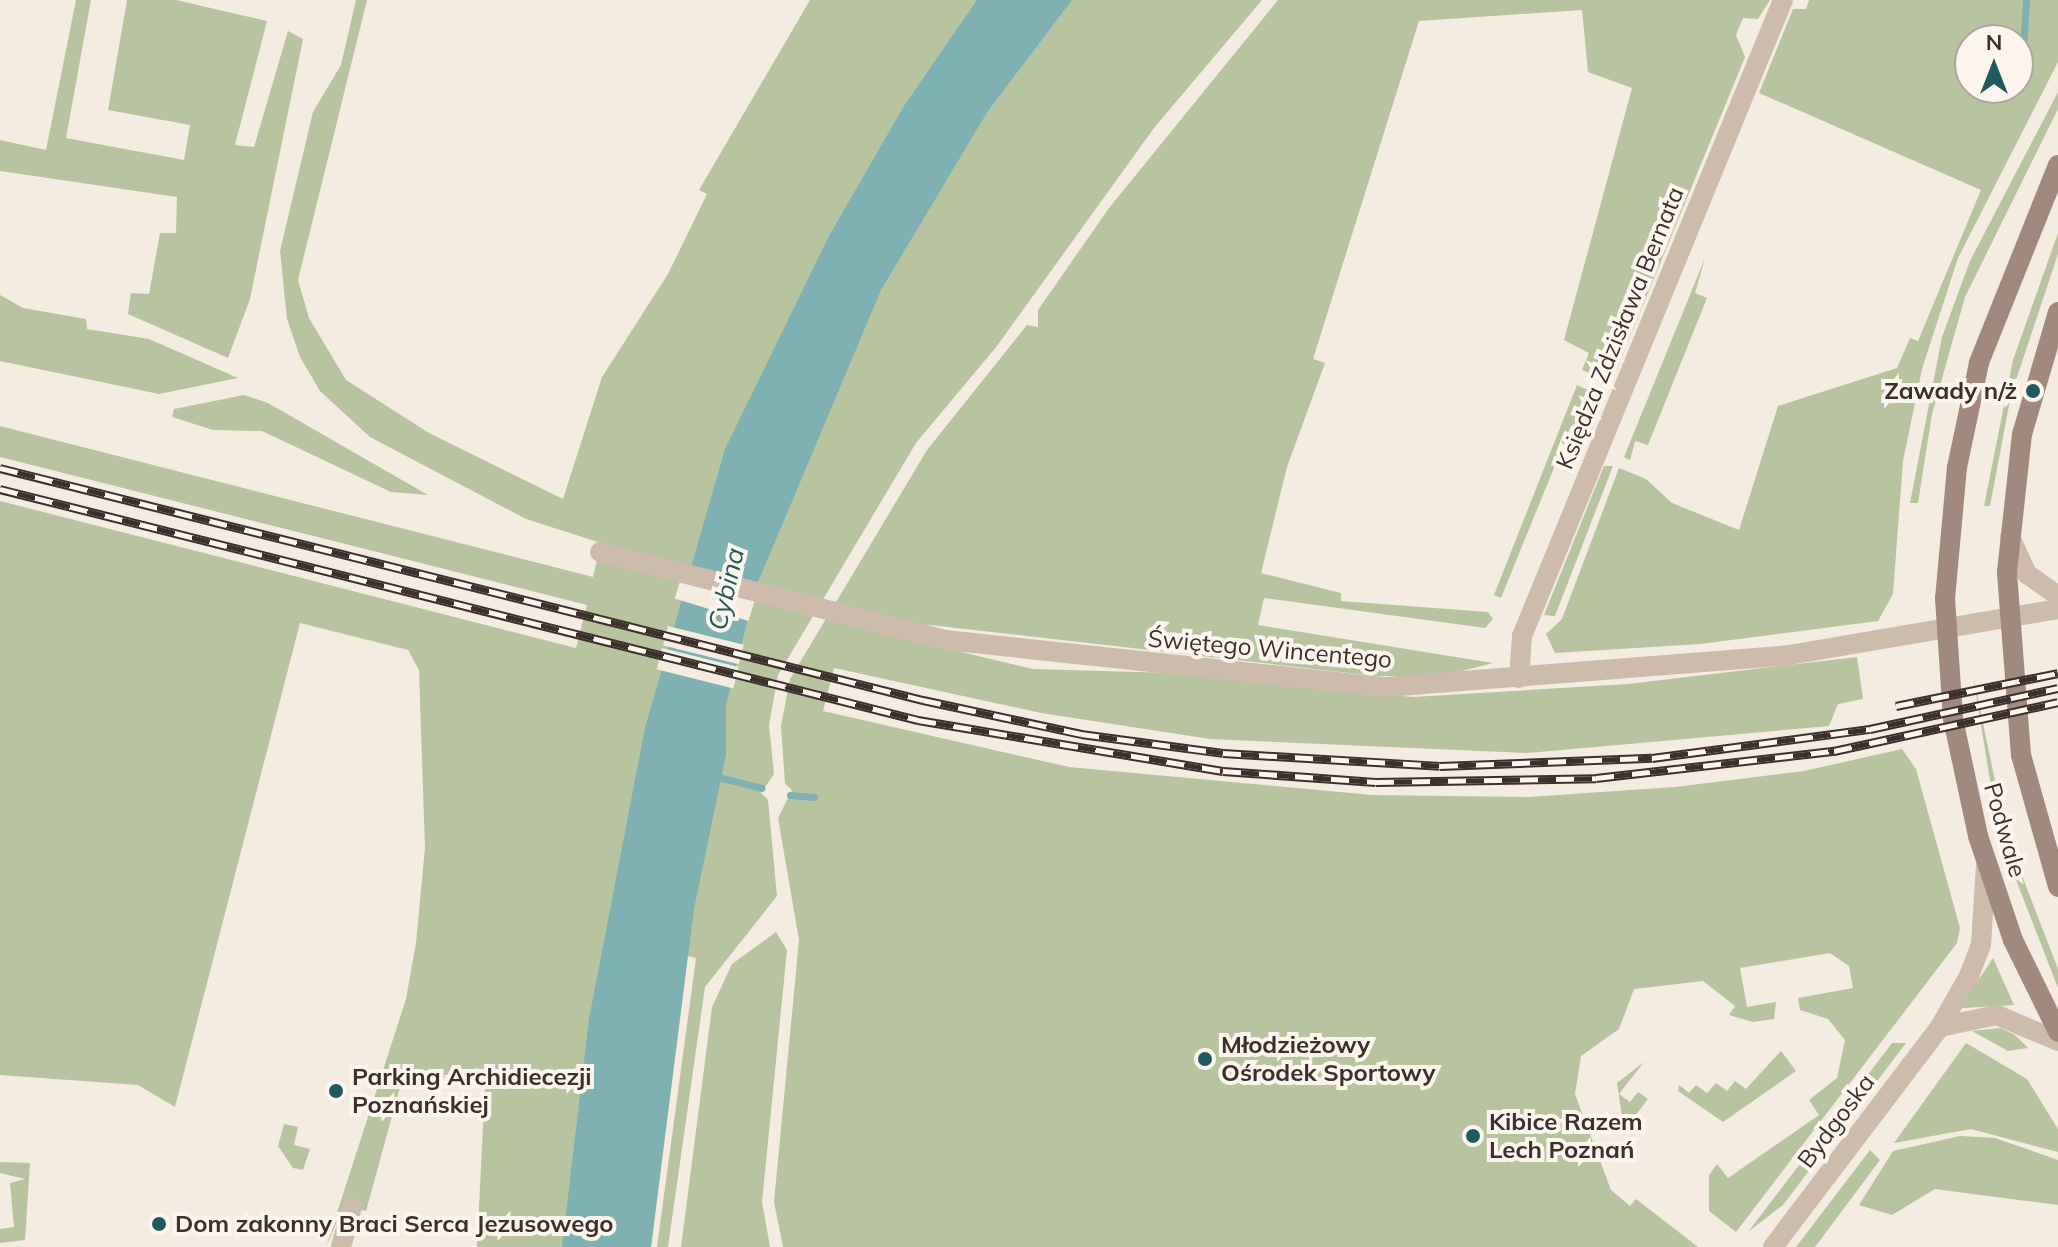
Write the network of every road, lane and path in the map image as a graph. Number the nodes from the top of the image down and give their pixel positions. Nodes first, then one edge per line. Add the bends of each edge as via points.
1 (1783, 0) edge
2 (2058, 165) edge
3 (2058, 312) edge
4 (2009, 525) junction
5 (600, 552) dead end
6 (2058, 596) edge
7 (2058, 609) edge
8 (2007, 619) junction
9 (1945, 630) junction
10 (1519, 678) junction
11 (1986, 865) junction
12 (2058, 887) edge
13 (1940, 1027) junction
14 (2058, 1032) edge
15 (2058, 1041) edge
16 (352, 1207) dead end
17 (341, 1247) edge
18 (1773, 1247) edge

1 - 10 street, Księdza Zdzisława Bernata via 1526,627
2 - 9 main road, Podwale via 2003,290 1969,401 1950,522
3 - 4 main road, Podwale via 2027,414
4 - 6 street via 2017,561
4 - 8 main road, Podwale
5 - 10 street, Świętego Wincentego via 847,616 1031,652 1386,687
7 - 8 street, Świętego Wincentego
8 - 9 street, Świętego Wincentego
8 - 12 main road, Podwale via 2025,777
9 - 10 street, Świętego Wincentego via 1762,659
9 - 11 main road, Podwale via 1957,748
11 - 13 street, Bydgoska via 1978,960
11 - 14 main road, Podwale
13 - 15 street via 1997,1015
13 - 18 street, Bydgoska
16 - 17 street

